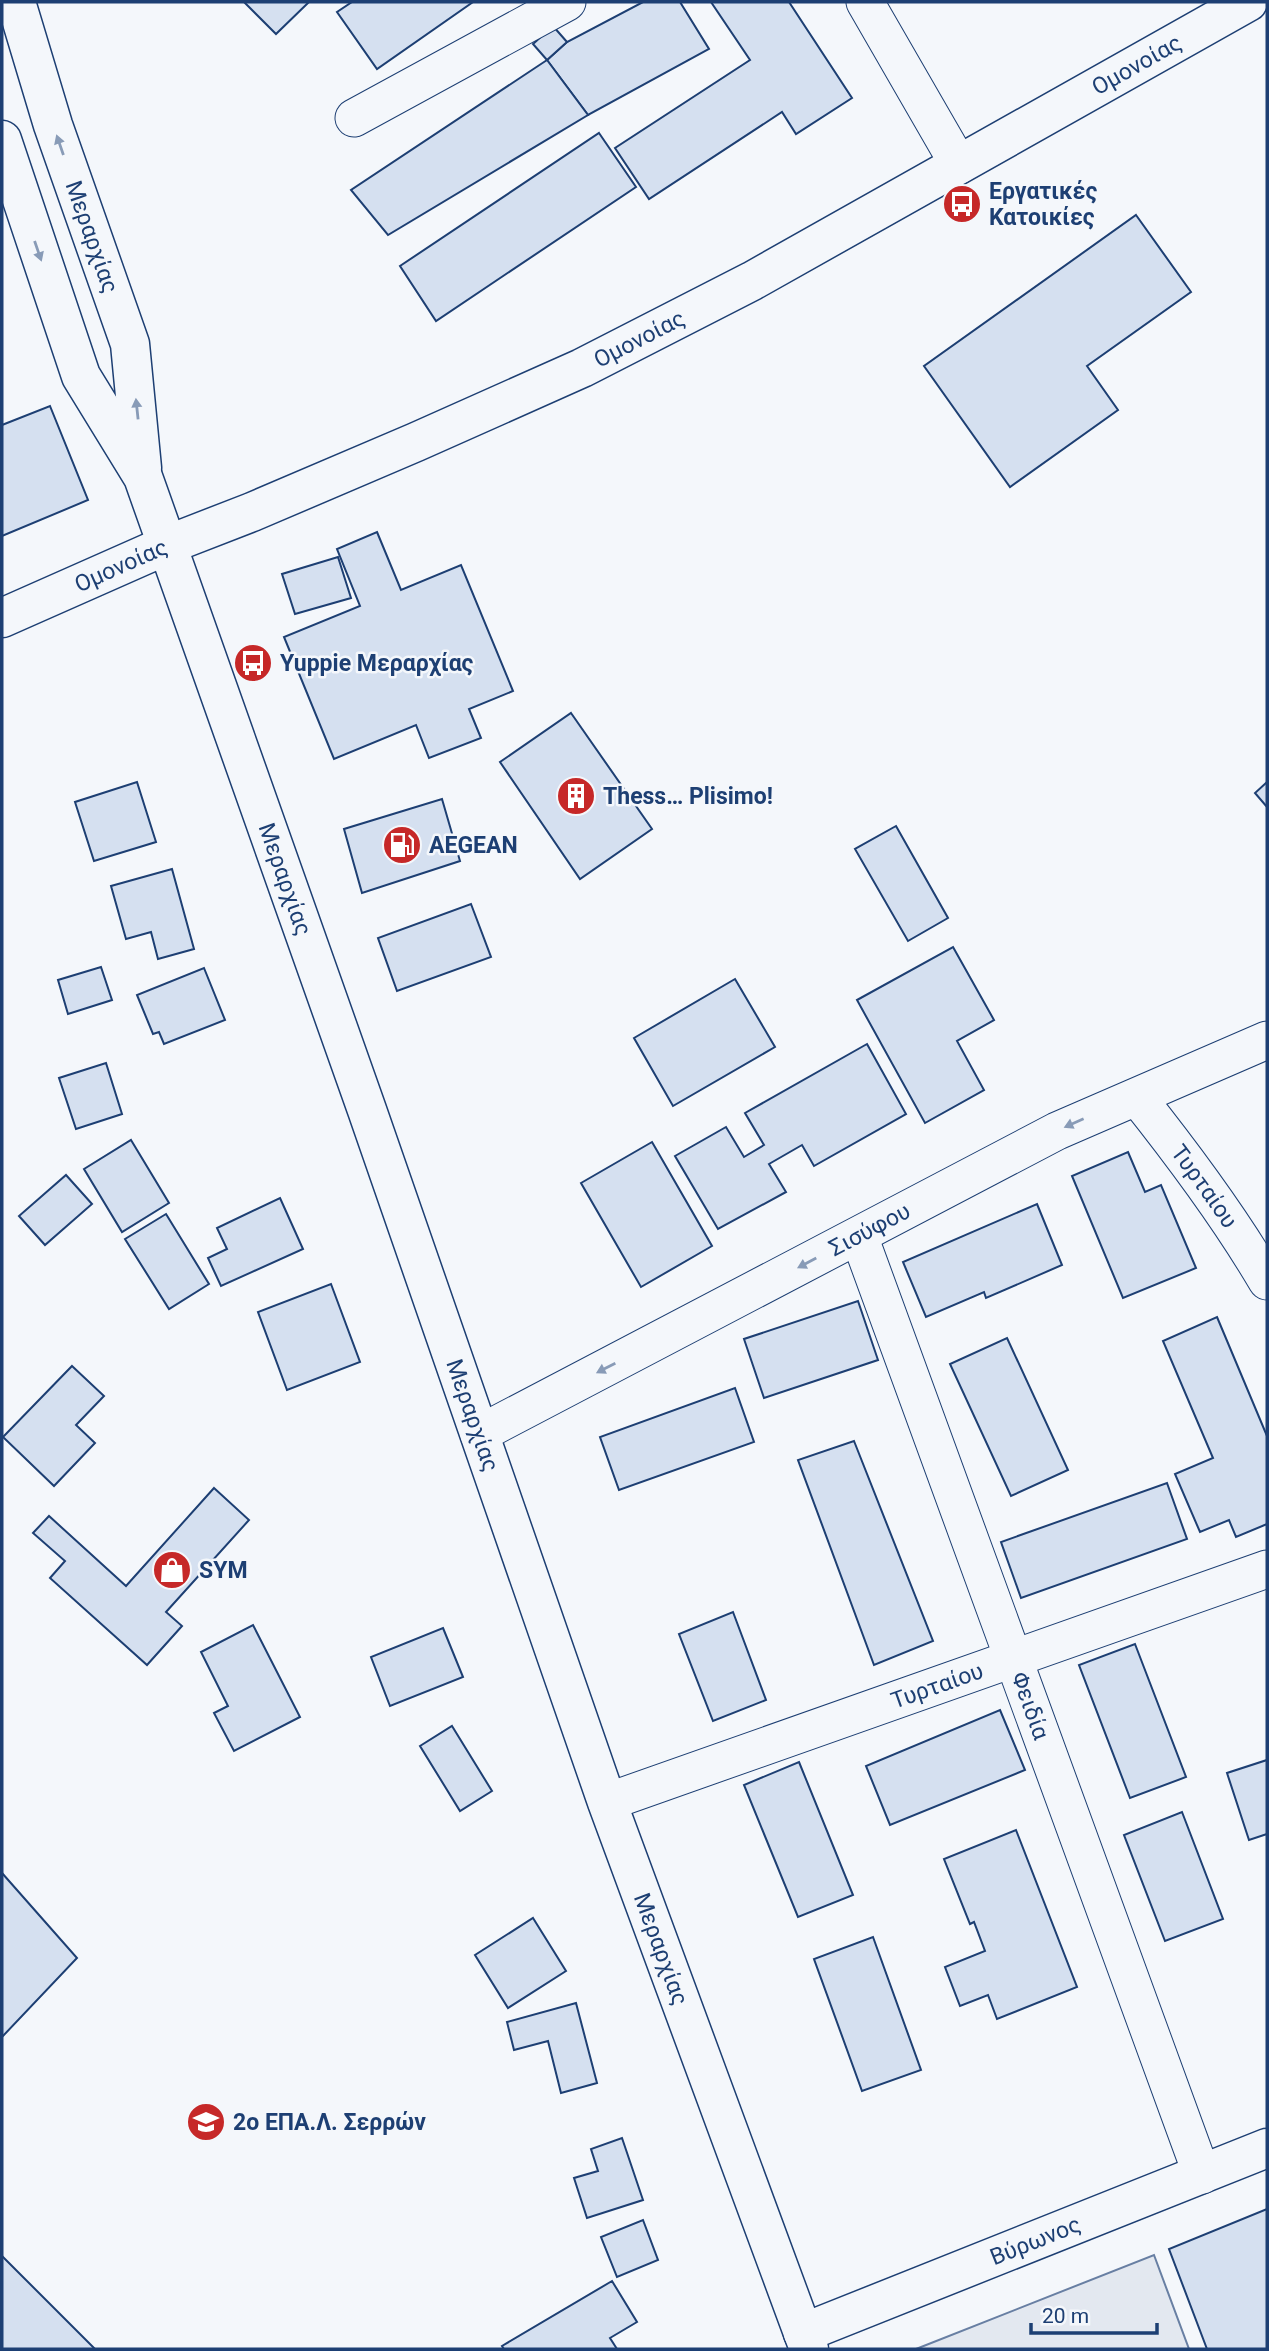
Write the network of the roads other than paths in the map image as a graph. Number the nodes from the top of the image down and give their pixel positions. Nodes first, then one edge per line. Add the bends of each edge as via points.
1 (16, 2) edge
2 (567, 2) edge
3 (865, 2) edge
4 (1248, 2) edge
5 (354, 118) dead end
6 (2, 140) edge
7 (959, 165) junction
8 (9, 178) edge
9 (143, 477) junction
10 (167, 545) junction
11 (2, 618) edge
12 (1267, 1040) edge
13 (1137, 1097) junction
14 (859, 1236) junction
15 (1267, 1281) edge
16 (479, 1434) junction
17 (1267, 1569) edge
18 (1012, 1658) junction
19 (607, 1802) junction
20 (1267, 2148) edge
21 (1202, 2175) junction
22 (806, 2341) edge

9 -> 1 main road, Μεραρχίας via 130,344 53,125
2 - 5 street
3 - 7 street
4 - 7 main road, Ομονοίας
6 - 8 main road, Μεραρχίας
7 - 10 main road, Ομονοίας via 752,281 582,368
8 -> 9 main road, Μεραρχίας via 81,376
9 - 10 main road, Μεραρχίας
10 - 11 main road, Ομονοίας
10 - 16 main road, Μεραρχίας
12 - 13 street, Σισύφου
13 -> 14 street, Σισύφου via 1040,1140
13 - 15 street, Τυρταίου via 1192,1166
14 -> 16 street, Σισύφου
14 - 18 street, Φειδία
16 - 19 main road, Μεραρχίας
17 - 18 street, Τυρταίου
18 - 19 street, Τυρταίου
18 - 21 street, Φειδία
19 - 22 main road, Μεραρχίας
20 - 21 main road, Βύρωνος
21 - 22 main road, Βύρωνος

